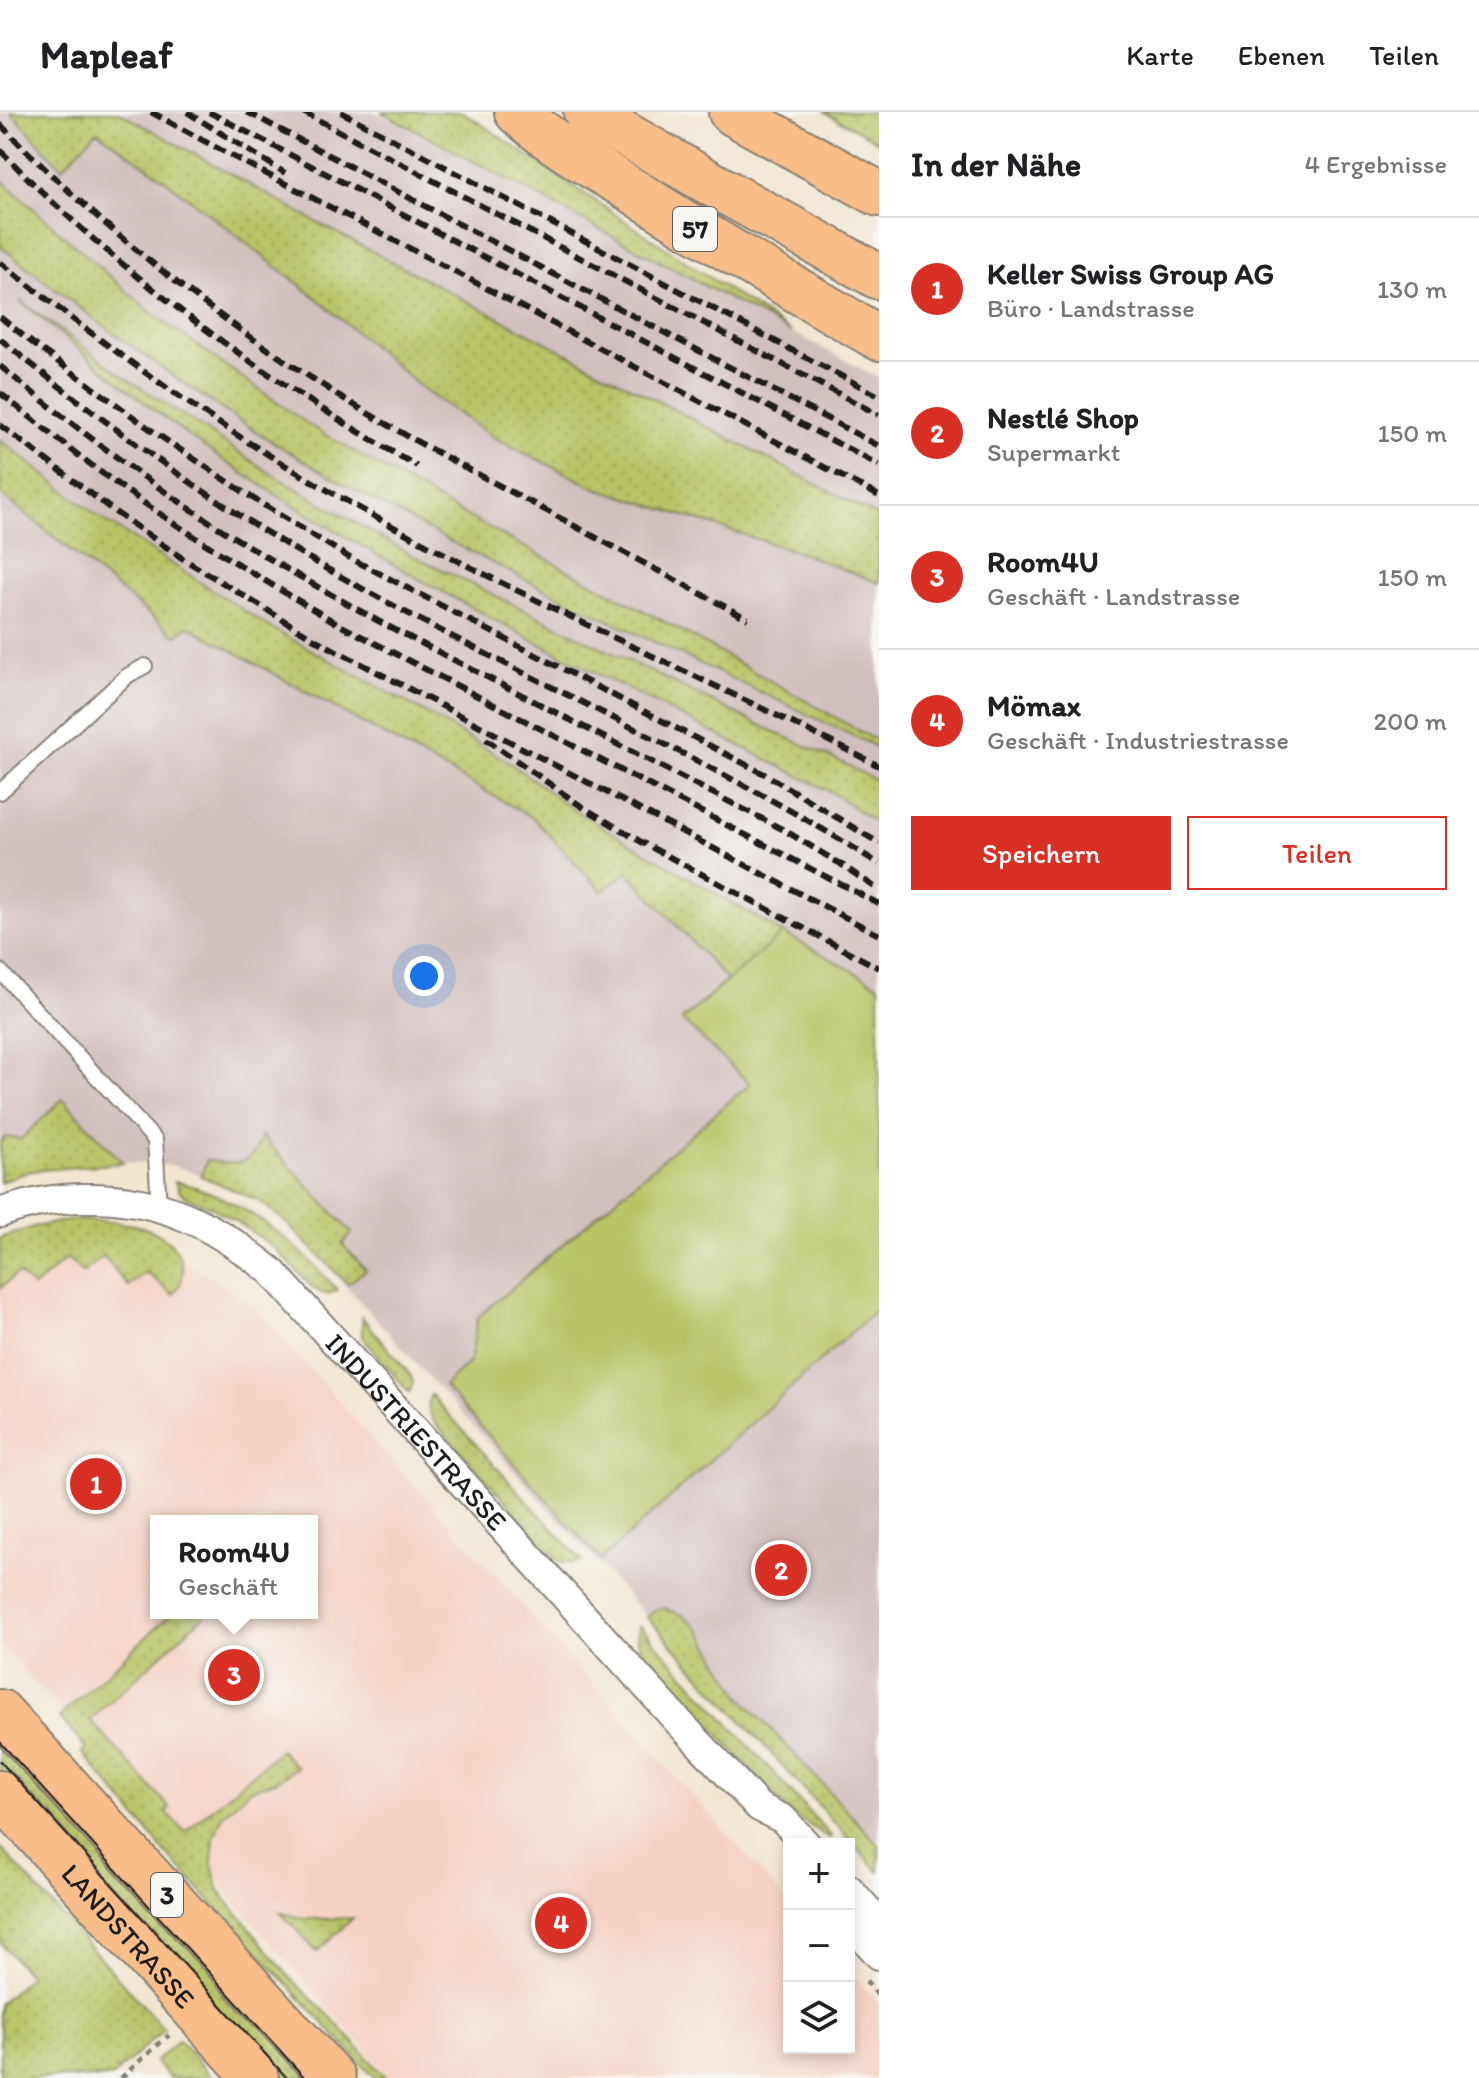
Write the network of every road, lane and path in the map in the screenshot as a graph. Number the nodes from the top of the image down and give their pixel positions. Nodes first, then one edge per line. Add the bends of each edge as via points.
1 (517, 112) edge
2 (586, 112) edge
3 (731, 112) edge
4 (879, 194) edge
5 (879, 277) edge
6 (879, 338) edge
7 (145, 666) dead end
8 (0, 792) edge
9 (0, 971) edge
10 (159, 1206) junction
11 (0, 1213) edge
12 (0, 1712) edge
13 (0, 1793) edge
14 (759, 1807) junction
15 (800, 1838) edge
16 (783, 1846) edge
17 (855, 1896) edge
18 (879, 1923) edge
19 (855, 1928) edge
20 (879, 1955) edge
21 (176, 2029) dead end
22 (121, 2078) edge
23 (256, 2078) edge
24 (333, 2078) edge

1 - 6 main road, 57 via 640,196
2 - 5 main road
3 - 4 main road
7 - 8 lane via 127,676
9 - 10 lane via 155,1140
10 - 11 street, INDUSTRIESTRASSE via 114,1198 63,1198
10 - 14 street, INDUSTRIESTRASSE via 203,1224 271,1271
12 - 24 main road, LANDSTRASSE / 3
13 - 23 main road, LANDSTRASSE / 3
14 - 15 street, INDUSTRIESTRASSE via 783,1819
14 - 16 street, INDUSTRIESTRASSE via 767,1828
17 - 18 street
19 - 20 street
21 - 22 path

